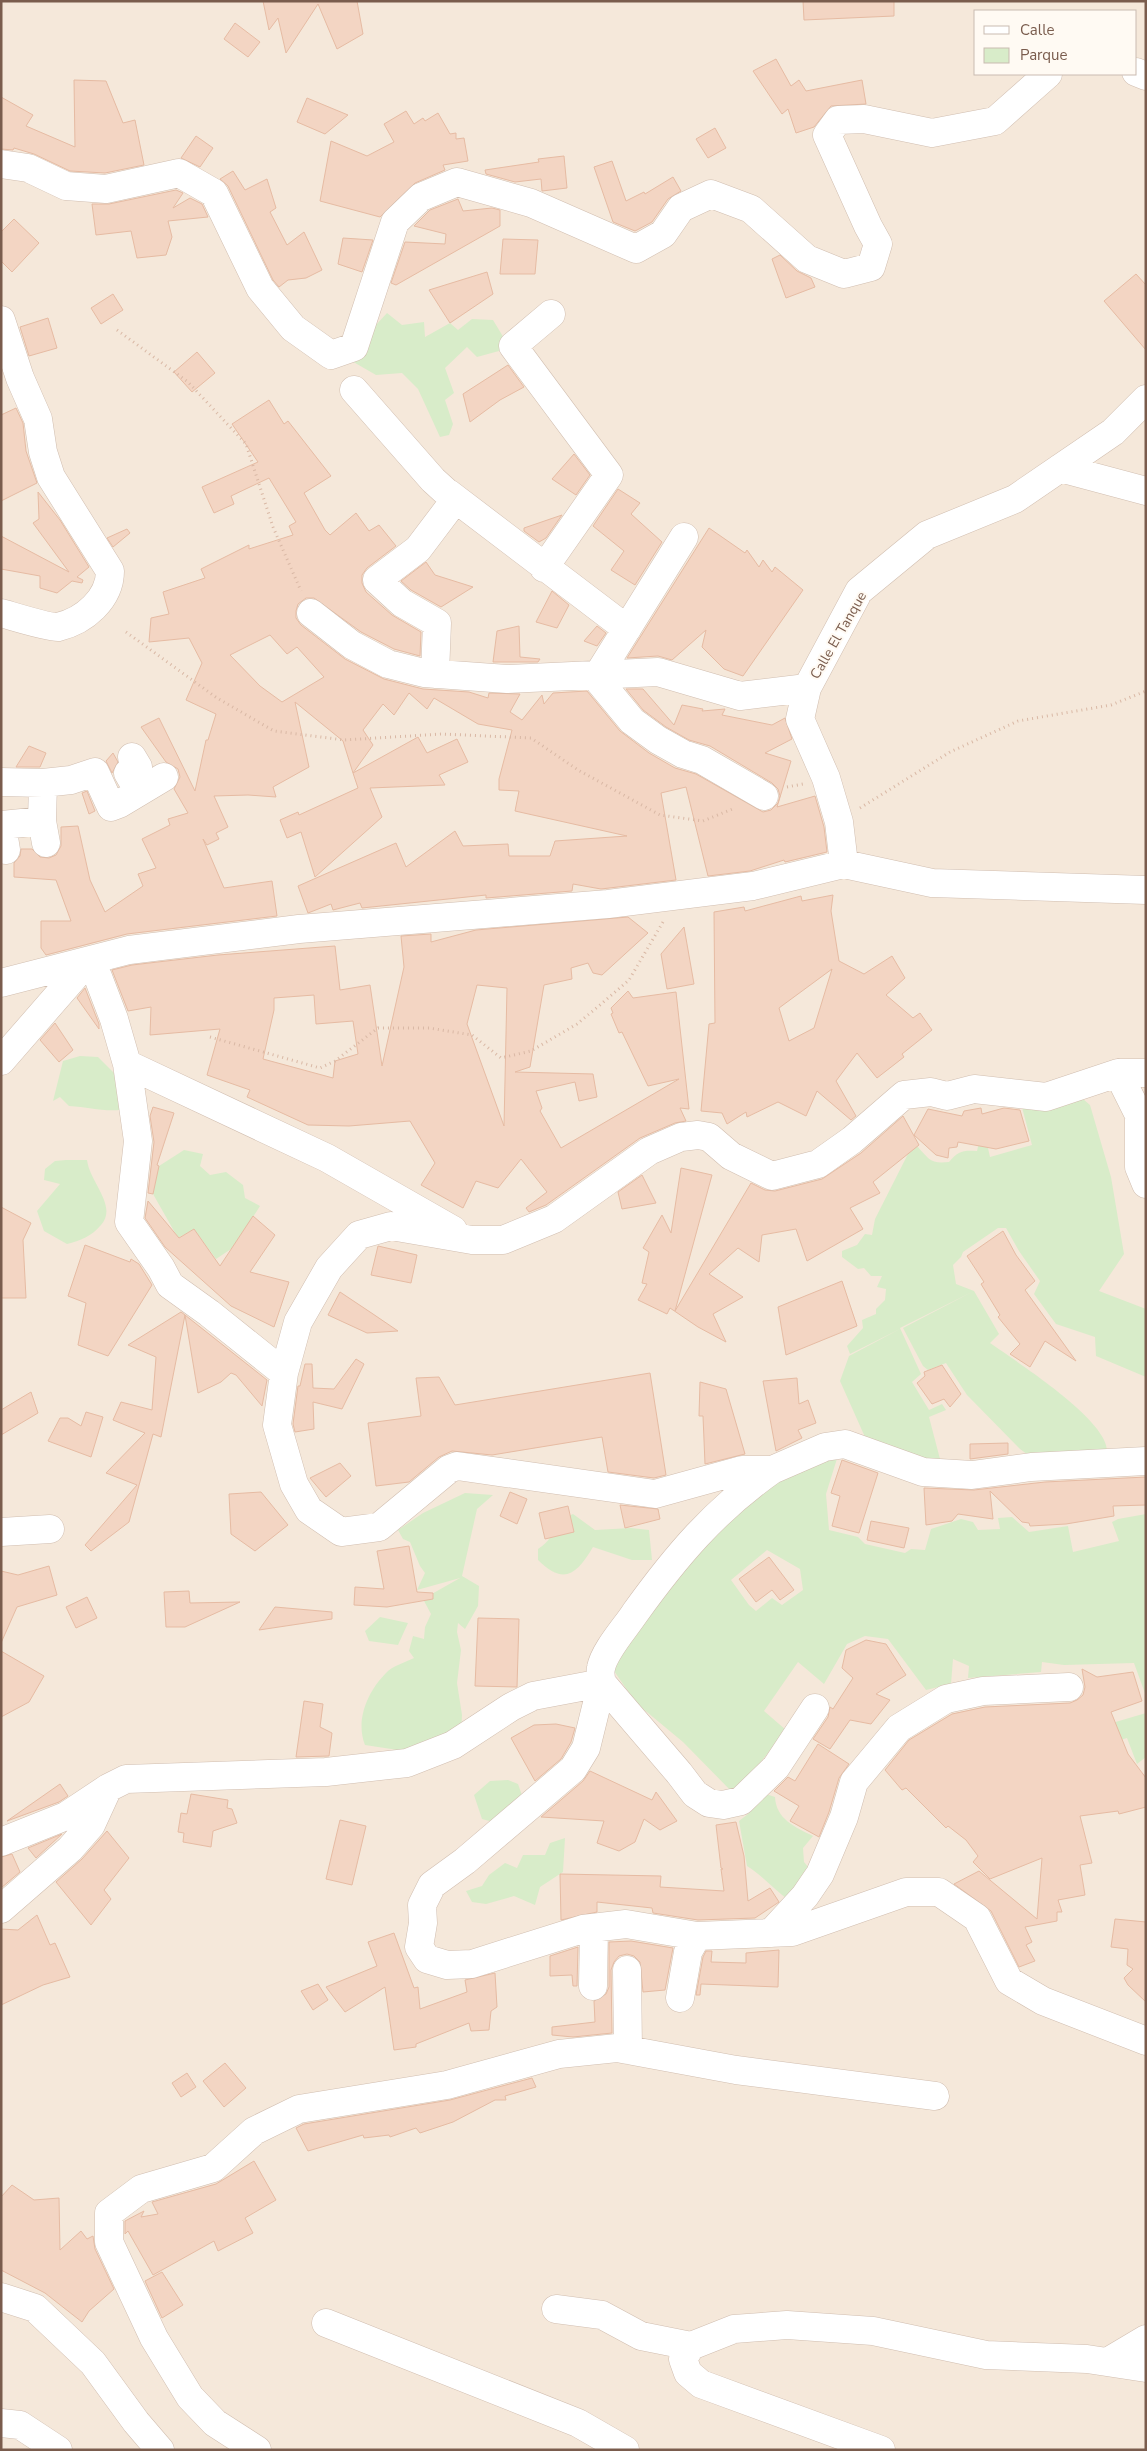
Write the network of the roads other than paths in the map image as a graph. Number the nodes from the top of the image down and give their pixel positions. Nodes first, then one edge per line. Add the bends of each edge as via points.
1 (1047, 75) edge
2 (1, 164) edge
3 (551, 314) dead end
4 (1, 320) edge
5 (354, 390) dead end
6 (1146, 399) edge
7 (1060, 468) junction
8 (1146, 491) edge
9 (448, 493) junction
10 (684, 537) dead end
11 (544, 568) junction
12 (1, 613) edge
13 (311, 613) road end
14 (627, 630) junction
15 (435, 674) junction
16 (596, 675) junction
17 (807, 688) junction
18 (132, 757) dead end
19 (164, 777) dead end
20 (1, 782) edge
21 (43, 783) junction
22 (139, 792) junction
23 (764, 796) road end
24 (6, 850) dead end
25 (844, 864) junction
26 (1146, 890) edge
27 (88, 961) junction
28 (1, 983) edge
29 (1, 1061) edge
30 (126, 1064) junction
31 (1118, 1073) junction
32 (1146, 1073) edge
33 (1146, 1184) edge
34 (472, 1240) junction
35 (284, 1373) junction
36 (1146, 1461) edge
37 (772, 1470) junction
38 (50, 1529) dead end
39 (1, 1532) edge
40 (602, 1683) junction
41 (1070, 1687) dead end
42 (815, 1708) dead end
43 (108, 1788) junction
44 (1, 1842) edge
45 (1, 1909) edge
46 (594, 1928) junction
47 (771, 1933) junction
48 (697, 1936) junction
49 (627, 1970) dead end
50 (593, 1986) dead end
51 (680, 1998) dead end
52 (1146, 2041) edge
53 (628, 2050) junction
54 (935, 2096) dead end
55 (1, 2297) edge
56 (556, 2309) dead end
57 (326, 2323) dead end
58 (1146, 2339) edge
59 (690, 2346) junction
60 (1109, 2361) junction
61 (1146, 2368) edge
62 (1, 2423) edge
63 (58, 2450) edge
64 (160, 2450) edge
65 (257, 2450) edge
66 (625, 2450) edge
67 (881, 2450) edge

1 - 2 street via 996,121 932,133 864,119 838,120 827,134 878,244 871,267 844,274 807,259 751,209 711,194 681,208 663,234 636,249 531,204 457,182 421,197 395,222 354,347 331,355 293,328 260,288 214,193 179,173 106,189 66,186 28,168
3 - 11 street via 513,346 609,475
4 - 12 street via 20,378 38,419 51,477 110,571 110,583 103,598 86,614 57,627
5 - 9 street
6 - 7 street, Calle El Tanque via 1113,432
7 - 8 street
7 - 17 street, Calle El Tanque via 1015,499 927,535 859,592
9 - 11 street
9 - 15 street via 455,500 418,549 377,580 402,603 437,623
10 - 14 street
11 - 14 street
13 - 15 street via 352,645 388,664
14 - 16 street
15 - 16 street via 507,679
16 - 17 street via 658,672 740,696
16 - 23 street via 632,721 658,740 702,760
17 - 25 street, Calle El Tanque via 800,719 826,778 839,822
18 - 22 street via 138,767 128,773
19 - 22 street
20 - 21 street
21 - 22 street via 71,780 95,772 111,807
21 - 24 street via 44,832 2,825
25 - 26 street via 932,883
25 - 27 street via 753,886 608,904 299,929 129,950
27 - 28 street
27 - 29 street
27 - 30 street via 98,977 114,1019
30 - 34 street via 327,1158
30 - 35 street via 138,1141 129,1222 170,1285
31 - 32 street
31 - 33 street via 1139,1115 1139,1168
31 - 34 street via 1046,1097 974,1089 948,1096 931,1092 904,1095 852,1140 818,1164 772,1176 731,1156 709,1137 681,1136 649,1151 554,1219 503,1240
34 - 35 street via 391,1226 359,1235 329,1268 298,1322
35 - 37 street via 277,1425 294,1484 309,1510 341,1532 379,1526 457,1466 655,1494 742,1470
36 - 37 street via 1031,1467 972,1476 923,1472 845,1444 825,1447
37 - 40 street via 749,1486 670,1564 612,1646 600,1668
38 - 39 street
40 - 42 street via 695,1794 709,1803 724,1805 741,1801 776,1768
40 - 43 street via 533,1696 510,1707 453,1746 407,1763 326,1772 126,1778
40 - 46 street via 586,1748 573,1769 432,1885 422,1905 419,1947 427,1959 447,1965 472,1964 583,1928
41 - 47 street via 983,1691 946,1698 899,1728 854,1782 844,1817 820,1874 805,1896
43 - 44 street via 66,1816
43 - 45 street via 86,1831 62,1857
46 - 48 street via 626,1924
46 - 50 street
47 - 48 street
47 - 52 street via 792,1932 906,1892 939,1892 977,1918 1008,1981 1043,2001
48 - 51 street via 688,1952
49 - 53 street
53 - 54 street via 736,2070
53 - 65 street via 617,2048 559,2054 447,2085 298,2109 254,2131 213,2168 141,2189 109,2213 109,2242 154,2338 190,2396 215,2423
55 - 64 street via 35,2308 93,2363
56 - 59 street via 602,2315 641,2336
57 - 66 street via 578,2423
58 - 60 street
59 - 60 street via 734,2329 788,2325 873,2331 986,2355
59 - 67 street via 683,2359 688,2373 701,2384
60 - 61 street
62 - 63 street via 20,2425

